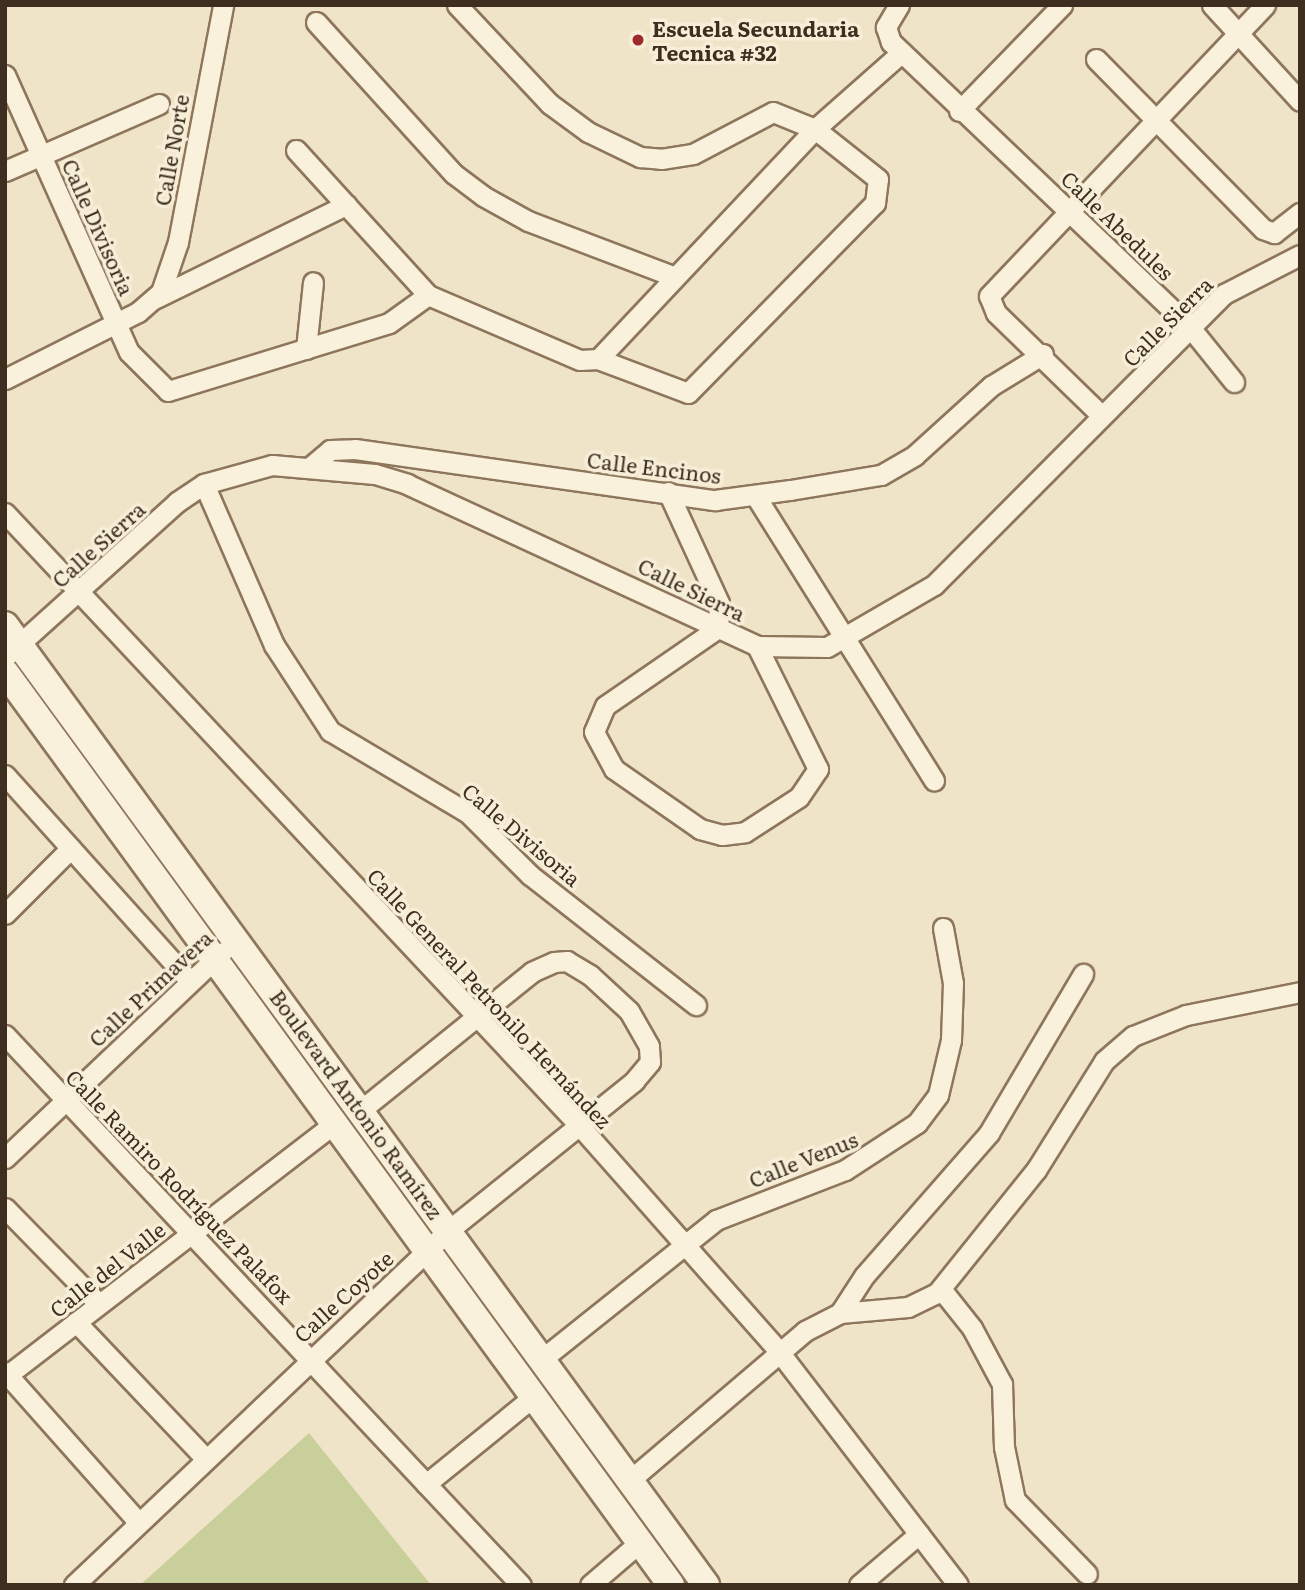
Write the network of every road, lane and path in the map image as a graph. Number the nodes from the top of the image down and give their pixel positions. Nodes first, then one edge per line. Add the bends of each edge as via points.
1 (223, 5) edge
2 (457, 5) edge
3 (899, 5) edge
4 (1062, 5) edge
5 (1212, 5) edge
6 (1265, 5) edge
7 (316, 22) dead end
8 (1236, 34) junction
9 (901, 53) junction
10 (1096, 59) dead end
11 (5, 75) edge
12 (1300, 101) edge
13 (159, 104) dead end
14 (959, 111) junction
15 (1154, 124) junction
16 (815, 129) junction
17 (296, 150) dead end
18 (42, 156) junction
19 (5, 171) edge
20 (346, 205) junction
21 (1070, 208) junction
22 (1300, 213) edge
23 (1300, 255) edge
24 (670, 275) junction
25 (313, 282) dead end
26 (429, 295) junction
27 (155, 299) junction
28 (117, 323) junction
29 (1189, 326) junction
30 (306, 349) junction
31 (1043, 354) junction
32 (598, 359) junction
33 (5, 379) edge
34 (1234, 382) dead end
35 (1102, 416) junction
36 (310, 467) junction
37 (204, 484) junction
38 (668, 492) junction
39 (755, 495) junction
40 (5, 513) edge
41 (79, 592) junction
42 (718, 628) junction
43 (848, 640) junction
44 (10, 642) edge
45 (757, 646) junction
46 (5, 672) edge
47 (5, 775) edge
48 (933, 780) dead end
49 (71, 848) junction
50 (5, 914) edge
51 (943, 928) dead end
52 (236, 939) junction
53 (213, 960) junction
54 (1083, 975) dead end
55 (189, 980) junction
56 (1300, 992) edge
57 (696, 1004) dead end
58 (477, 1016) junction
59 (5, 1035) edge
60 (65, 1101) junction
61 (360, 1110) junction
62 (336, 1122) junction
63 (578, 1124) junction
64 (5, 1158) edge
65 (5, 1208) edge
66 (449, 1230) junction
67 (192, 1231) junction
68 (680, 1244) junction
69 (429, 1248) junction
70 (942, 1289) junction
71 (99, 1304) junction
72 (840, 1313) junction
73 (76, 1322) junction
74 (778, 1349) junction
75 (312, 1356) junction
76 (542, 1359) junction
77 (6, 1375) edge
78 (533, 1397) junction
79 (205, 1458) junction
80 (630, 1480) junction
81 (426, 1484) junction
82 (138, 1522) junction
83 (919, 1534) junction
84 (640, 1542) junction
85 (1087, 1574) dead end
86 (74, 1585) edge
87 (521, 1585) edge
88 (590, 1585) edge
89 (671, 1585) edge
90 (706, 1585) edge
91 (859, 1585) edge
92 (958, 1585) edge

1 - 27 street, Calle Norte via 178,242
2 - 16 street via 550,104 640,157 693,154 773,112
3 - 9 street, Calle Abedules via 886,27
4 - 14 street
5 - 8 street
6 - 8 street
7 - 24 street via 454,174 483,196 528,221
8 - 12 street
8 - 15 street
9 - 14 street, Calle Abedules
9 - 16 street
10 - 15 street
11 - 18 street, Calle Divisoria
13 - 18 street
14 - 21 street, Calle Abedules
15 - 21 street
15 - 22 street via 1274,233
16 - 24 street
16 - 32 street via 878,179 875,203 693,391
17 - 20 street
18 - 19 street
18 - 28 street, Calle Divisoria
20 - 26 street
20 - 27 street
21 - 29 street, Calle Abedules
21 - 31 street via 989,298 996,313
23 - 29 street, Calle Sierra via 1243,280
24 - 32 street
25 - 30 street
26 - 30 street via 389,323
26 - 32 street via 580,360
27 - 28 street
28 - 30 street, Calle Divisoria via 129,352 162,389 187,387 269,355
28 - 33 street
29 - 34 street, Calle Abedules
29 - 35 street, Calle Sierra
31 - 35 street
31 - 39 street, Calle Encinos via 991,386 915,456 881,475
35 - 43 street, Calle Sierra via 934,585
36 - 37 street, Calle Sierra via 272,465
36 - 38 street, Calle Encinos via 330,450 355,449 408,453 447,467
36 - 42 street, Calle Sierra via 407,484
37 - 41 street, Calle Sierra
37 - 57 street, Calle Divisoria via 274,645 330,731 468,814 530,875
38 - 39 street, Calle Encinos via 715,500
38 - 42 street via 719,603
39 - 43 street
40 - 41 street, Calle General Petronilo Hernández
41 - 44 street, Calle Sierra
41 - 58 street, Calle General Petronilo Hernández
42 - 45 street, Calle Sierra
42 - 45 street via 606,706 596,718 597,744 614,769 700,829 722,835 745,832 809,787 818,769
43 - 45 street, Calle Sierra via 807,650
43 - 48 street
44 - 52 main road, Boulevard Antonio Ramírez
46 - 53 main road, Boulevard Antonio Ramírez
47 - 49 street
49 - 50 street
49 - 55 street
51 - 68 street, Calle Venus via 954,1018 943,1083 927,1112 883,1150 845,1170 739,1209
52 - 53 street, Calle Primavera
52 - 61 main road, Boulevard Antonio Ramírez
53 - 55 street, Calle Primavera
53 - 62 main road, Boulevard Antonio Ramírez
54 - 72 street via 989,1133 864,1276
55 - 60 street, Calle Primavera
56 - 70 street via 1166,1021 1116,1049 1036,1170
58 - 61 street
58 - 63 street, Calle General Petronilo Hernández
58 - 63 street, Calle Coyote via 541,967 567,961 629,1011 650,1054 634,1081
59 - 60 street, Calle Ramiro Rodríguez Palafox
60 - 64 street, Calle Primavera
60 - 67 street, Calle Ramiro Rodríguez Palafox
61 - 66 main road, Boulevard Antonio Ramírez
62 - 67 street, Calle del Valle
62 - 69 main road, Boulevard Antonio Ramírez
63 - 66 street, Calle Coyote
63 - 68 street, Calle General Petronilo Hernández
65 - 71 street
66 - 69 street, Calle Coyote
66 - 76 main road, Boulevard Antonio Ramírez
67 - 71 street, Calle del Valle
67 - 75 street, Calle Ramiro Rodríguez Palafox
68 - 74 street, Calle General Petronilo Hernández
68 - 76 street, Calle Venus
69 - 75 street, Calle Coyote
69 - 78 main road, Boulevard Antonio Ramírez
70 - 72 street via 908,1307
70 - 85 street via 978,1337 1002,1384 1004,1447 1015,1500
71 - 73 street, Calle del Valle
72 - 74 street
73 - 77 street, Calle del Valle
73 - 79 street
74 - 80 street
74 - 83 street, Calle General Petronilo Hernández
75 - 79 street, Calle Coyote
75 - 81 street, Calle Ramiro Rodríguez Palafox
76 - 80 main road, Boulevard Antonio Ramírez
77 - 82 street
78 - 81 street
78 - 84 main road, Boulevard Antonio Ramírez
79 - 82 street, Calle Coyote
80 - 90 main road, Boulevard Antonio Ramírez
81 - 87 street, Calle Ramiro Rodríguez Palafox
82 - 86 street, Calle Coyote
83 - 91 street
83 - 92 street, Calle General Petronilo Hernández
84 - 88 street
84 - 89 main road, Boulevard Antonio Ramírez

